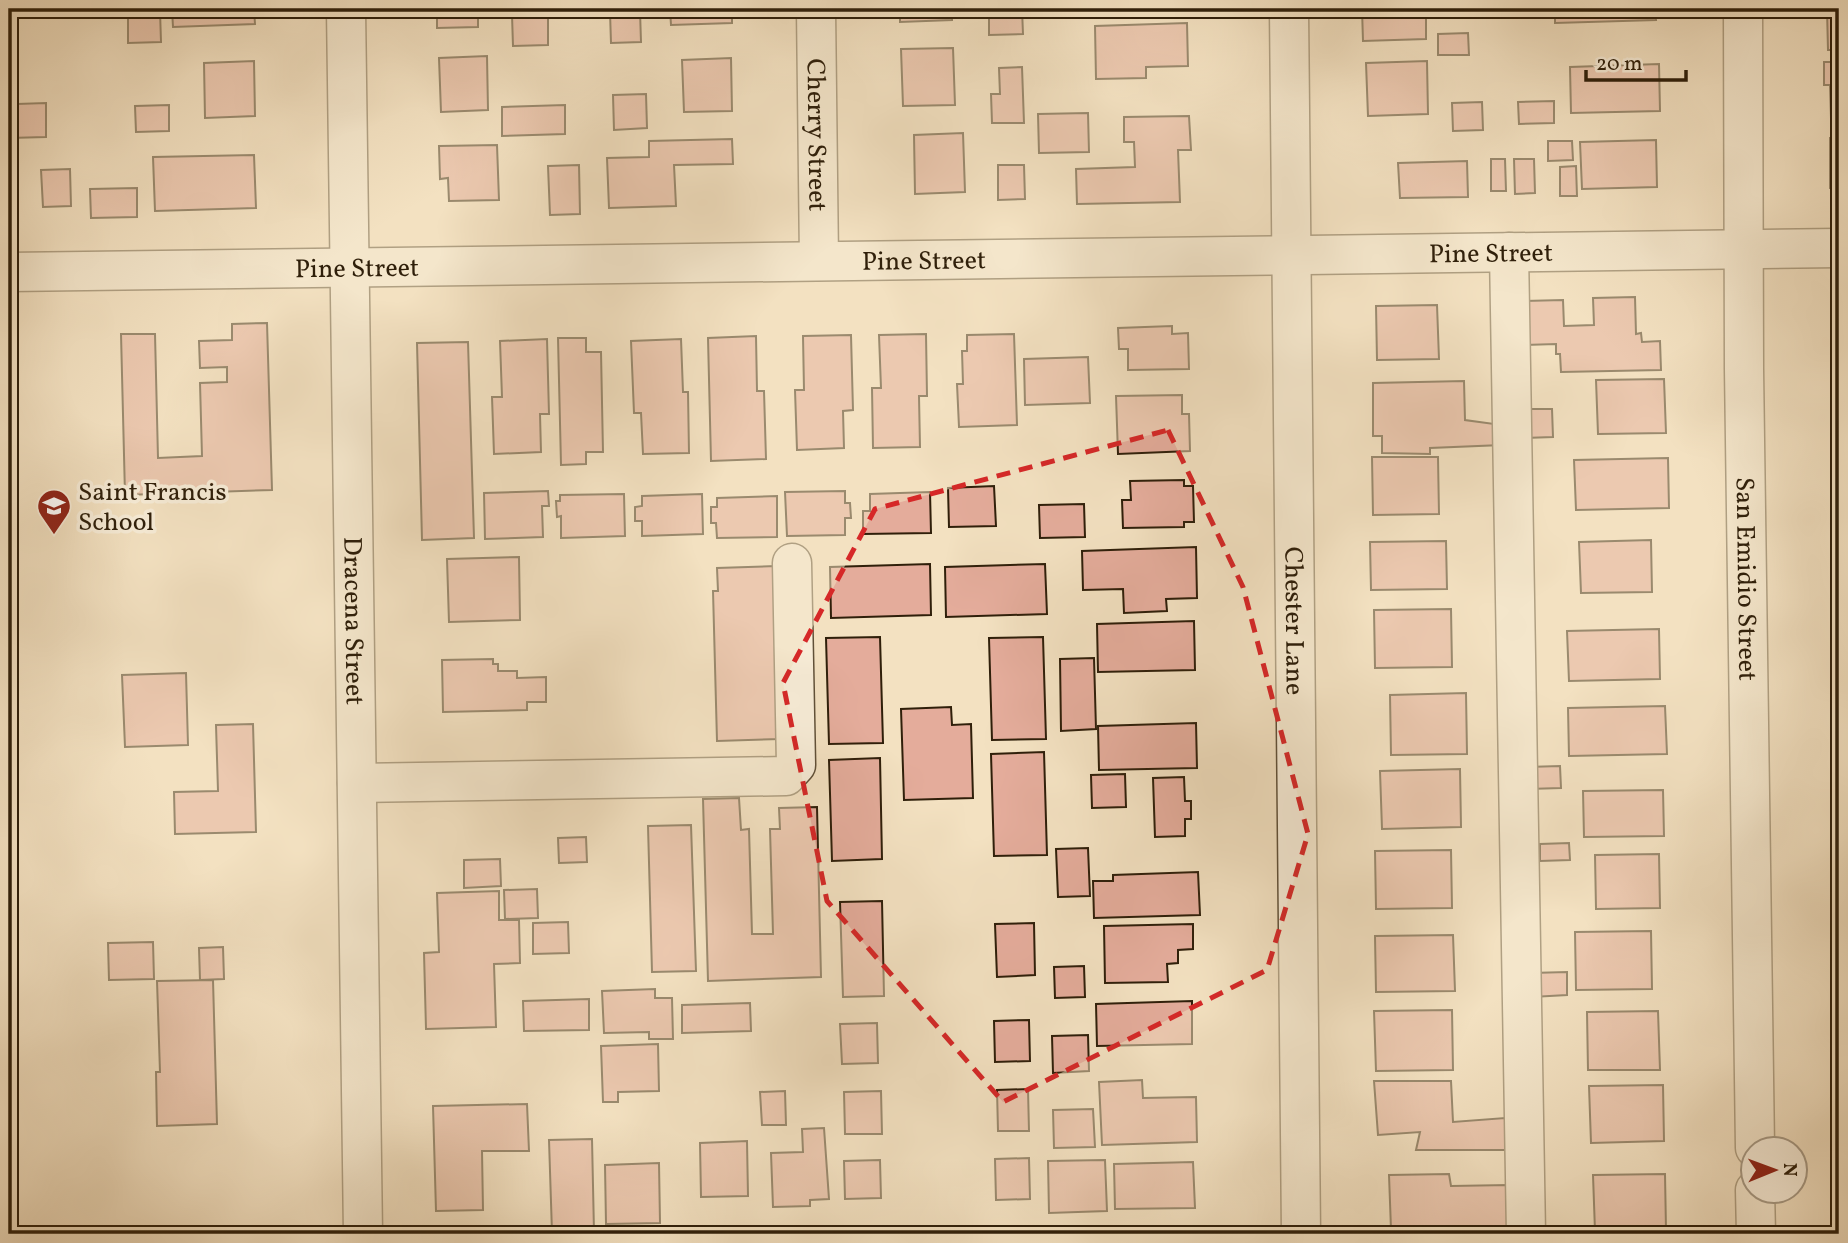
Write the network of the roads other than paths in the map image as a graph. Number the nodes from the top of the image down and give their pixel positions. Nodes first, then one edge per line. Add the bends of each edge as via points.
1 (346, 9) edge
2 (816, 9) edge
3 (1289, 9) edge
4 (1743, 9) edge
5 (1839, 248) edge
6 (1746, 249) junction
7 (1509, 252) junction
8 (1292, 255) junction
9 (819, 261) junction
10 (350, 268) junction
11 (9, 272) edge
12 (792, 563) dead end
13 (356, 782) junction
14 (1755, 1134) edge
15 (1755, 1204) edge
16 (363, 1234) edge
17 (1301, 1234) edge
18 (1526, 1234) edge
19 (1756, 1234) edge

1 - 10 street, Dracena Street
2 - 9 street, Cherry Street
3 - 8 street, Chester Lane
4 - 6 street, San Emidio Street
5 - 6 street, Pine Street
6 - 7 street, Pine Street
6 - 14 street, San Emidio Street
7 - 8 street, Pine Street
7 - 18 street
8 - 9 street, Pine Street
8 - 17 street, Chester Lane
9 - 10 street, Pine Street
10 - 11 street, Pine Street
10 - 13 street, Dracena Street
12 - 13 street via 796,765 786,776
13 - 16 street, Dracena Street
15 - 19 street

